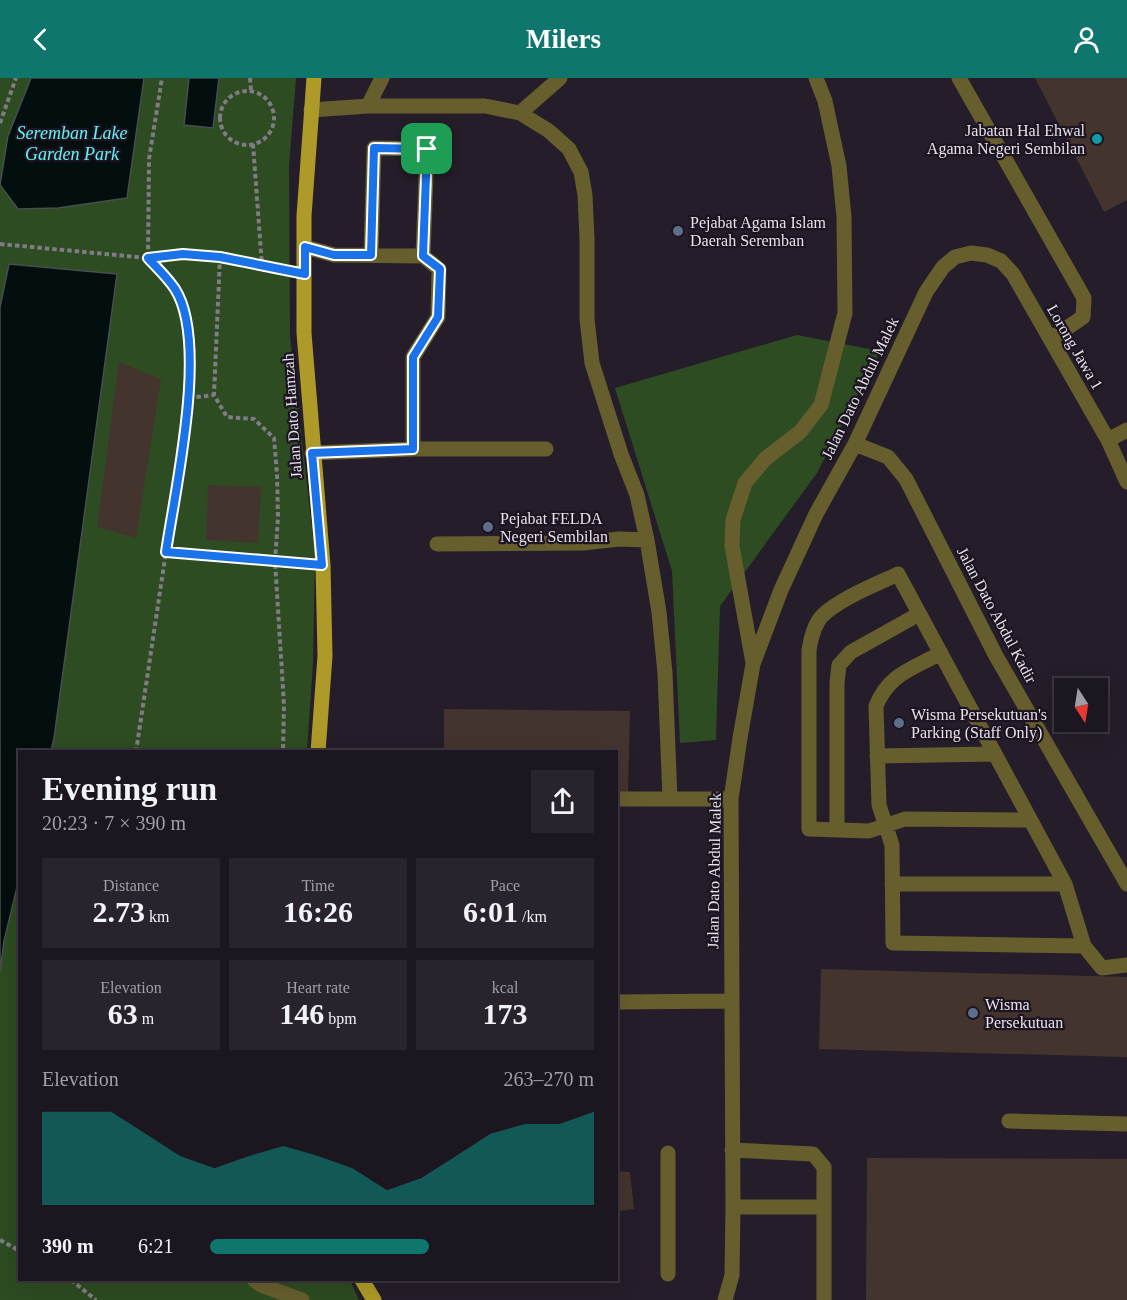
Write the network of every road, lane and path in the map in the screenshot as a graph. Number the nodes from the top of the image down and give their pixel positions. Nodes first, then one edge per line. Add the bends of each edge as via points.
1 (15, 78) edge
2 (162, 78) edge
3 (250, 78) edge
4 (315, 78) edge
5 (382, 78) edge
6 (560, 78) edge
7 (816, 78) edge
8 (959, 78) edge
9 (251, 91) junction
10 (368, 106) junction
11 (311, 110) junction
12 (520, 112) junction
13 (0, 123) edge
14 (253, 144) junction
15 (0, 244) edge
16 (305, 247) junction
17 (971, 253) joint
18 (371, 255) junction
19 (423, 256) junction
20 (220, 257) junction
21 (148, 258) junction
22 (262, 266) junction
23 (305, 274) junction
24 (1050, 339) junction
25 (214, 395) junction
26 (189, 398) junction
27 (1127, 430) edge
28 (1108, 440) junction
29 (855, 444) junction
30 (413, 449) junction
31 (546, 449) dead end
32 (312, 453) junction
33 (1127, 482) edge
34 (647, 540) junction
35 (437, 544) dead end
36 (166, 552) junction
37 (276, 561) junction
38 (322, 565) junction
39 (919, 614) junction
40 (940, 653) junction
41 (753, 664) junction
42 (136, 750) edge
43 (283, 750) edge
44 (318, 750) edge
45 (995, 754) junction
46 (877, 756) junction
47 (618, 799) edge
48 (670, 799) junction
49 (731, 799) junction
50 (1030, 820) junction
51 (886, 825) junction
52 (837, 830) junction
53 (892, 884) junction
54 (1065, 884) junction
55 (1127, 884) edge
56 (1084, 946) junction
57 (1127, 965) edge
58 (732, 1001) junction
59 (618, 1002) edge
60 (1009, 1121) dead end
61 (1127, 1124) edge
62 (732, 1150) junction
63 (668, 1153) dead end
64 (733, 1207) junction
65 (824, 1207) junction
66 (0, 1240) edge
67 (18, 1250) edge
68 (668, 1274) dead end
69 (732, 1275) junction
70 (77, 1281) edge
71 (255, 1281) edge
72 (364, 1281) edge
73 (96, 1300) edge
74 (302, 1300) edge
75 (374, 1300) edge
76 (725, 1300) edge
77 (734, 1300) edge
78 (824, 1300) edge

1 - 13 path
2 - 21 path via 149,159
3 - 9 path
4 - 11 main road, Jalan Dato Hamzah
5 - 10 street
6 - 12 street
7 - 41 street via 839,166 844,216 844,314 821,405 800,432 765,459 745,483 734,520 732,546
8 - 24 street via 1084,298 1083,316
9 - 14 path via 268,99 275,116 269,134
9 - 14 path via 232,94 220,119 227,136 244,145
10 - 11 street
10 - 12 street via 485,106
11 - 16 main road, Jalan Dato Hamzah
12 - 34 street via 568,149 581,172 592,363 637,495
14 - 22 path
15 - 21 path
16 - 18 street via 334,255
16 - 23 main road, Jalan Dato Hamzah
17 - 24 street, Lorong Jawa 1 via 1001,261 1013,274
17 - 29 street, Jalan Dato Abdul Malek via 955,257 942,267 926,292
18 - 19 street
18 - 19 street via 374,148 427,149
19 - 30 street via 440,269 438,317 413,357
20 - 21 path via 183,254
20 - 22 path
20 - 25 path
21 - 26 path via 176,290 189,325
22 - 23 path
23 - 32 main road, Jalan Dato Hamzah via 304,333
24 - 28 street, Lorong Jawa 1
25 - 26 path
25 - 37 path via 227,417 254,418 274,438
26 - 36 path
27 - 28 street
28 - 33 street, Lorong Jawa 1
29 - 41 street, Jalan Dato Abdul Malek via 816,514
29 - 55 street, Jalan Dato Abdul Kadir via 888,457 906,479 996,656
30 - 31 street
30 - 32 street
32 - 38 main road, Jalan Dato Hamzah
34 - 35 street
34 - 48 street via 665,673
36 - 37 path
36 - 42 path
37 - 38 path
37 - 43 path
38 - 44 main road, Jalan Dato Hamzah via 325,656
39 - 40 street
39 - 52 street via 850,652 839,664
39 - 52 street via 898,574 841,603 822,616 813,631 809,650 808,829
40 - 45 street
40 - 46 street via 892,679 882,691 876,706
41 - 49 street, Jalan Dato Abdul Malek
45 - 46 street
45 - 50 street
46 - 51 street via 879,805
47 - 48 street
48 - 49 street
49 - 58 street, Jalan Dato Abdul Malek
50 - 51 street via 905,819
50 - 54 street
51 - 52 street via 869,831
51 - 53 street
53 - 54 street
53 - 56 street via 893,943
54 - 56 street
56 - 57 street via 1102,968
58 - 59 street
58 - 62 street, Jalan Dato Abdul Malek
60 - 61 street
62 - 64 street, Jalan Dato Abdul Malek
62 - 65 street via 813,1154 824,1167
63 - 68 street
64 - 65 street
64 - 69 street, Jalan Dato Abdul Malek
65 - 78 street
66 - 67 path
69 - 76 street, Jalan Dato Abdul Malek
69 - 77 street
70 - 73 path
71 - 74 street
72 - 75 main road

